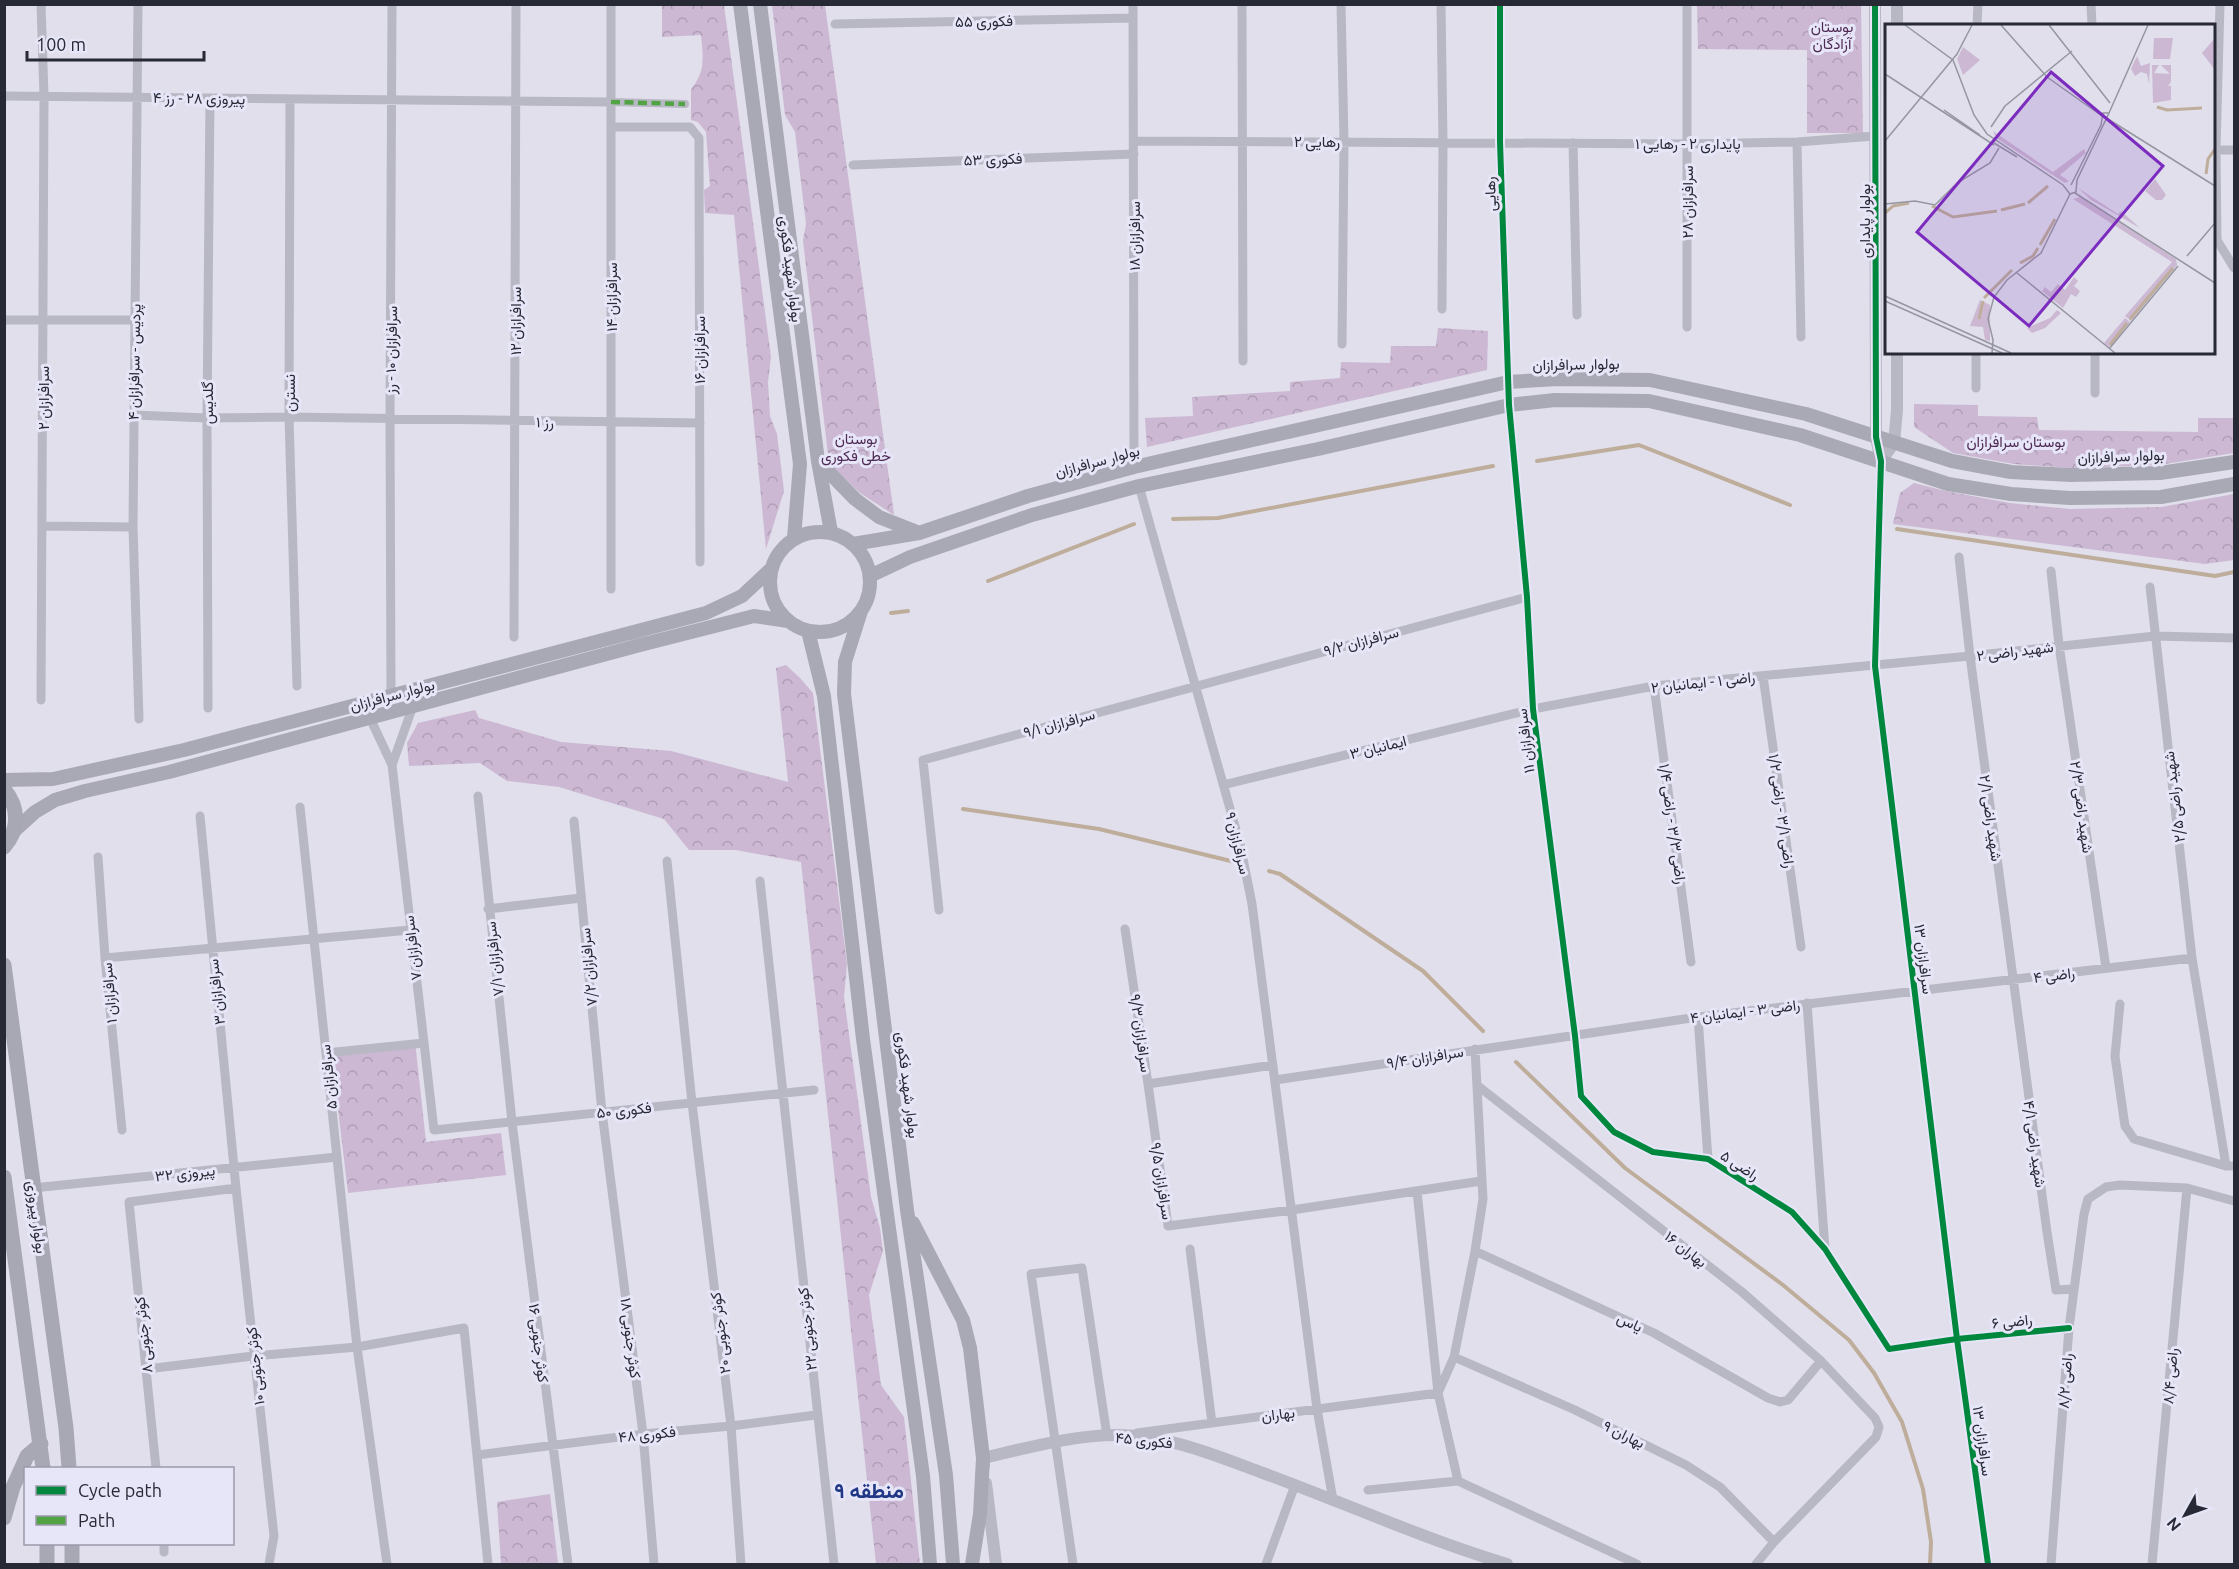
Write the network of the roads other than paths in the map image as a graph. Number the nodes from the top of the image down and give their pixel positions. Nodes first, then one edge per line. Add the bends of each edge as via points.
1 (41, 4) edge
2 (138, 4) edge
3 (392, 4) edge
4 (516, 4) edge
5 (611, 4) edge
6 (740, 4) edge
7 (760, 4) edge
8 (1133, 4) edge
9 (1242, 4) edge
10 (1341, 4) edge
11 (1441, 4) edge
12 (1500, 4) edge
13 (1687, 4) edge
14 (1875, 4) edge
15 (1897, 4) edge
16 (1978, 4) edge
17 (2091, 4) edge
18 (2220, 4) edge
19 (1133, 18) junction
20 (836, 24) dead end
21 (1897, 24) edge
22 (1977, 24) edge
23 (2092, 24) edge
24 (4, 96) edge
25 (44, 96) junction
26 (137, 97) junction
27 (210, 98) junction
28 (290, 99) junction
29 (393, 99) junction
30 (515, 101) junction
31 (611, 102) junction
32 (685, 105) dead end
33 (611, 127) junction
34 (1875, 136) junction
35 (1134, 141) junction
36 (1244, 141) junction
37 (1344, 141) junction
38 (1443, 142) junction
39 (1500, 142) junction
40 (1797, 142) junction
41 (1573, 143) junction
42 (1687, 144) junction
43 (2215, 150) edge
44 (2235, 150) edge
45 (1134, 154) junction
46 (853, 165) dead end
47 (2235, 268) edge
48 (1442, 309) dead end
49 (1578, 315) dead end
50 (4, 320) edge
51 (135, 320) junction
52 (43, 321) junction
53 (1687, 327) dead end
54 (1801, 337) dead end
55 (1342, 344) dead end
56 (1898, 354) edge
57 (1976, 354) edge
58 (2095, 354) edge
59 (1243, 361) dead end
60 (1508, 382) junction
61 (1976, 388) dead end
62 (2096, 393) dead end
63 (1509, 405) junction
64 (134, 415) junction
65 (289, 417) junction
66 (207, 418) junction
67 (390, 419) junction
68 (514, 421) junction
69 (611, 422) junction
70 (700, 423) junction
71 (1876, 437) junction
72 (1894, 442) junction
73 (818, 461) junction
74 (1881, 461) junction
75 (2235, 462) edge
76 (1134, 467) junction
77 (2235, 484) edge
78 (1139, 486) junction
79 (42, 526) junction
80 (133, 527) junction
81 (831, 532) junction
82 (919, 533) junction
83 (794, 538) junction
84 (853, 543) junction
85 (1959, 557) dead end
86 (700, 562) dead end
87 (771, 569) junction
88 (2051, 571) dead end
89 (870, 576) junction
90 (2150, 587) dead end
91 (611, 589) dead end
92 (1527, 597) junction
93 (861, 611) junction
94 (788, 621) junction
95 (808, 631) junction
96 (2155, 636) junction
97 (514, 637) dead end
98 (2235, 638) edge
99 (2059, 645) junction
100 (1970, 656) junction
101 (1875, 666) junction
102 (1763, 676) junction
103 (297, 686) dead end
104 (1196, 686) junction
105 (1654, 686) junction
106 (391, 696) junction
107 (41, 700) dead end
108 (414, 706) junction
109 (208, 708) dead end
110 (1533, 709) junction
111 (370, 718) junction
112 (139, 719) dead end
113 (392, 765) junction
114 (4, 780) edge
115 (1223, 785) junction
116 (4, 789) edge
117 (478, 796) dead end
118 (300, 807) dead end
119 (200, 816) dead end
120 (574, 821) dead end
121 (14, 831) junction
122 (4, 847) edge
123 (98, 856) dead end
124 (667, 861) dead end
125 (760, 881) dead end
126 (581, 898) junction
127 (488, 909) junction
128 (939, 910) dead end
129 (1125, 929) dead end
130 (410, 930) junction
131 (313, 938) junction
132 (212, 947) junction
133 (1801, 947) dead end
134 (105, 958) junction
135 (2192, 958) junction
136 (1691, 962) dead end
137 (4, 965) edge
138 (2106, 968) junction
139 (2013, 980) junction
140 (1916, 990) junction
141 (1807, 1003) junction
142 (2120, 1004) dead end
143 (1698, 1017) junction
144 (1575, 1036) junction
145 (424, 1043) junction
146 (1475, 1050) junction
147 (326, 1053) junction
148 (1274, 1065) junction
149 (1275, 1080) junction
150 (1148, 1083) junction
151 (1478, 1086) junction
152 (814, 1090) dead end
153 (782, 1094) junction
154 (692, 1103) junction
155 (602, 1113) junction
156 (512, 1122) junction
157 (122, 1130) dead end
158 (434, 1130) joint
159 (337, 1157) junction
160 (1708, 1159) junction
161 (2230, 1166) edge
162 (234, 1168) junction
163 (4, 1177) edge
164 (1481, 1181) junction
165 (33, 1188) junction
166 (236, 1188) junction
167 (2187, 1188) junction
168 (1417, 1191) junction
169 (2235, 1201) edge
170 (907, 1210) junction
171 (1292, 1210) junction
172 (1190, 1249) dead end
173 (1826, 1249) junction
174 (1475, 1251) junction
175 (2074, 1289) junction
176 (2069, 1328) junction
177 (1957, 1339) junction
178 (357, 1347) junction
179 (1889, 1349) joint
180 (254, 1356) junction
181 (1454, 1357) junction
182 (1821, 1361) junction
183 (147, 1369) junction
184 (1438, 1393) junction
185 (1317, 1409) junction
186 (816, 1415) junction
187 (1212, 1423) junction
188 (731, 1426) junction
189 (643, 1434) junction
190 (1112, 1436) junction
191 (1053, 1441) junction
192 (41, 1444) junction
193 (552, 1446) junction
194 (477, 1455) junction
195 (983, 1458) junction
196 (43, 1467) edge
197 (69, 1467) edge
198 (156, 1467) edge
199 (1458, 1481) junction
200 (1295, 1485) junction
201 (1368, 1491) dead end
202 (1333, 1500) junction
203 (4, 1518) edge
204 (1774, 1542) junction
205 (47, 1545) edge
206 (72, 1545) edge
207 (47, 1564) edge
208 (72, 1564) edge
209 (269, 1564) edge
210 (387, 1564) edge
211 (488, 1564) edge
212 (568, 1564) edge
213 (654, 1564) edge
214 (741, 1564) edge
215 (834, 1564) edge
216 (930, 1564) edge
217 (953, 1564) edge
218 (972, 1564) edge
219 (996, 1564) edge
220 (1073, 1564) edge
221 (1266, 1564) edge
222 (1507, 1564) edge
223 (1637, 1564) edge
224 (1756, 1564) edge
225 (1988, 1564) edge
226 (2051, 1564) edge
227 (2152, 1564) edge

1 - 25 street, سرافرازان ۲
2 - 26 street, پردیس - سرافرازان ۴
3 - 29 street, سرافرازان ۱۰ - رز
4 - 30 street, سرافرازان ۱۲
5 - 31 street, سرافرازان ۱۴
6 - 83 main road, بولوار شهید فکوری via 800,464
7 - 73 main road, بولوار شهید فکوری
8 - 19 street, سرافرازان ۱۸
9 - 36 street
10 - 37 street
11 - 38 street
12 - 39 street, رهایی
13 - 42 street, سرافرازان ۲۸
14 - 34 street, بولوار پایداری
15 - 21 street
16 - 22 street
17 - 23 street
18 - 43 street
19 - 20 street, فکوری ۵۵
19 - 35 street, سرافرازان ۱۸
24 - 25 street, پیروزی ۲۸ - رز ۴
25 - 26 street, پیروزی ۲۸ - رز ۴
25 - 52 street, سرافرازان ۲
26 - 27 street, پیروزی ۲۸ - رز ۴
26 - 51 street, پردیس - سرافرازان ۴
27 - 28 street, پیروزی ۲۸ - رز ۴
27 - 66 street, گلدیس
28 - 29 street, پیروزی ۲۸ - رز ۴
28 - 65 street, نسترن
29 - 30 street, پیروزی ۲۸ - رز ۴
29 - 67 street, سرافرازان ۱۰ - رز
30 - 31 street, پیروزی ۲۸ - رز ۴
30 - 68 street, سرافرازان ۱۲
31 - 32 street
31 - 33 street, سرافرازان ۱۴
33 - 69 street, سرافرازان ۱۴
33 - 70 street, سرافرازان ۱۶ via 690,127 699,138
34 - 40 street, پایداری ۲ - رهایی ۱
34 - 71 street, بولوار پایداری
35 - 36 street, رهایی ۲
35 - 45 street, سرافرازان ۱۸
36 - 37 street, رهایی ۲
36 - 59 street
37 - 38 street, رهایی ۲
37 - 55 street
38 - 39 street, رهایی ۲
38 - 48 street
39 - 41 street, پایداری ۲ - رهایی ۱
39 - 60 street, رهایی
40 - 42 street, پایداری ۲ - رهایی ۱
40 - 54 street
41 - 42 street, پایداری ۲ - رهایی ۱
41 - 49 street
42 - 53 street, سرافرازان ۲۸
43 - 44 street
43 - 47 street via 2217,240
45 - 46 street, فکوری ۵۳
45 - 76 street, سرافرازان ۱۸
50 - 52 street
51 - 52 street
51 - 64 street, پردیس - سرافرازان ۴
52 - 79 street, سرافرازان ۲
56 - 72 street
57 - 61 street
58 - 62 street
60 - 63 street, رهایی
60 - 71 main road, بولوار سرافرازان via 1650,380 1806,414
60 - 76 main road, بولوار سرافرازان
63 - 74 main road via 1555,400 1649,401 1800,435
63 - 78 main road
63 - 92 street, سرافرازان ۱۱
64 - 66 street, رز ۱
64 - 80 street, پردیس - سرافرازان ۴
65 - 66 street, رز ۱
65 - 67 street, رز ۱
65 - 103 street, نسترن
66 - 109 street, گلدیس
67 - 68 street, رز ۱
67 - 106 street, سرافرازان ۱۰ - رز
68 - 69 street, رز ۱
68 - 97 street, سرافرازان ۱۲
69 - 70 street, رز ۱
69 - 91 street, سرافرازان ۱۴
70 - 86 street, سرافرازان ۱۶
71 - 72 main road, بولوار سرافرازان
71 - 74 street, بولوار پایداری
72 - 74 street
72 - 75 main road, بولوار سرافرازان via 1952,461 2012,472 2160,473
73 - 81 main road, بولوار شهید فکوری
73 - 82 main road via 879,517
74 - 77 main road via 1948,484 2070,498 2161,497
74 - 101 street, سرافرازان ۱۳
76 - 82 main road, بولوار سرافرازان via 1028,496
78 - 89 main road via 1032,515 910,557
78 - 104 street, سرافرازان ۹
79 - 80 street
79 - 107 street, سرافرازان ۲
80 - 112 street, پردیس - سرافرازان ۴
81 - 83 main road via 812,531
81 - 84 main road
82 - 84 main road, بولوار سرافرازان
83 - 87 main road via 779,551
84 - 89 main road
85 - 100 street, شهید راضی ۲/۱
87 - 94 main road via 770,589 776,608
87 - 106 main road, بولوار سرافرازان via 742,596 706,613
88 - 99 street, شهید راضی ۲/۳
89 - 93 main road via 869,592
90 - 96 street, شهید راضی ۲/۵
92 - 104 street, سرافرازان ۹/۲
92 - 110 street, سرافرازان ۱۱
93 - 95 main road via 847,625 829,632
93 - 170 main road, بولوار شهید فکوری via 845,662 844,693
94 - 95 main road
94 - 108 main road, بولوار سرافرازان via 754,616
95 - 216 main road via 824,696 863,1040 923,1476
96 - 98 street, شهید راضی ۲
96 - 99 street, شهید راضی ۲
96 - 135 street, شهید راضی ۲/۵
99 - 100 street, شهید راضی ۲
99 - 138 street, شهید راضی ۲/۳
100 - 101 street, شهید راضی ۲
100 - 139 street, شهید راضی ۲/۱
101 - 102 street, راضی ۱ - ایمانیان ۲
101 - 140 street, سرافرازان ۱۳
102 - 105 street, راضی ۱ - ایمانیان ۲
102 - 133 street, راضی ۳/۱ - راضی ۱/۲
104 - 115 street, سرافرازان ۹
104 - 128 street, سرافرازان ۹/۱ via 923,760
105 - 110 street, راضی ۱ - ایمانیان ۲
105 - 136 street, راضی ۳/۳ - راضی ۱/۴
106 - 114 main road, بولوار سرافرازان via 184,750 53,779
108 - 111 main road, بولوار سرافرازان
108 - 113 street
110 - 115 street, ایمانیان ۳
110 - 144 street, سرافرازان ۱۱
111 - 113 street
111 - 121 main road, بولوار سرافرازان via 55,800
113 - 130 street, سرافرازان ۷
115 - 148 street, سرافرازان ۹ via 1252,904
116 - 121 main road via 15,807
117 - 127 street, سرافرازان ۷/۱
118 - 131 street, سرافرازان ۵
119 - 132 street, سرافرازان ۳
120 - 126 street, سرافرازان ۷/۲
121 - 122 main road
123 - 134 street, سرافرازان ۱
124 - 154 street, کوثر جنوبی ۲۰
125 - 153 street, کوثر جنوبی ۲۲
126 - 127 street
126 - 155 street, سرافرازان ۷/۲
127 - 156 street, سرافرازان ۷/۱
129 - 150 street, سرافرازان ۹/۳
130 - 131 street
130 - 145 street, سرافرازان ۷
131 - 132 street
131 - 147 street, سرافرازان ۵
132 - 134 street
132 - 162 street, سرافرازان ۳
134 - 157 street, سرافرازان ۱
135 - 138 street, راضی ۴
135 - 161 street, شهید راضی ۲/۵
137 - 165 main road, بولوار پیروزی
138 - 139 street, راضی ۴
139 - 140 street, راضی ۴
139 - 175 street, شهید راضی ۴/۱ via 2056,1290
140 - 141 street, راضی ۳ - ایمانیان ۴
140 - 177 street, سرافرازان ۱۳
141 - 143 street, راضی ۳ - ایمانیان ۴
141 - 173 street
142 - 161 street via 2115,1056 2125,1126 2134,1139
143 - 144 street, راضی ۳ - ایمانیان ۴
143 - 160 street
144 - 146 street, سرافرازان ۹/۴
144 - 160 street, راضی ۵ via 1581,1096 1614,1132 1653,1152
145 - 147 street
145 - 158 street, سرافرازان ۷
146 - 149 street, سرافرازان ۹/۴
146 - 151 street
147 - 159 street, سرافرازان ۵
148 - 149 street, سرافرازان ۹
148 - 150 street, سرافرازان ۹/۳
149 - 171 street, سرافرازان ۹
150 - 171 street, سرافرازان ۹/۵ via 1167,1226
151 - 164 street
151 - 182 street, بهاران ۱۶ via 1742,1292
152 - 153 street, فکوری ۵۰
153 - 154 street, فکوری ۵۰
153 - 186 street, کوثر جنوبی ۲۲
154 - 155 street, فکوری ۵۰
154 - 188 street, کوثر جنوبی ۲۰
155 - 156 street, فکوری ۵۰
155 - 189 street, کوثر جنوبی ۱۸
156 - 158 street, فکوری ۵۰
156 - 193 street, کوثر جنوبی ۱۶
159 - 162 street, پیروزی ۳۲
159 - 178 street, سرافرازان ۵
160 - 173 street, راضی ۵ via 1792,1212
162 - 165 street, پیروزی ۳۲
162 - 166 street, کوثر جنوبی ۱۰
163 - 192 main road, بولوار پیروزی
164 - 168 street
164 - 174 street
165 - 197 main road, بولوار پیروزی
166 - 180 street, کوثر جنوبی ۱۰
166 - 183 street, کوثر جنوبی ۸ via 129,1202
167 - 169 street
167 - 175 street, راضی ۸/۲ via 2120,1185 2106,1187 2088,1199
167 - 227 street, راضی ۸/۴
168 - 171 street
168 - 184 street
170 - 195 main road via 963,1320
170 - 217 main road, بولوار شهید فکوری via 946,1475
171 - 185 street, سرافرازان ۹
172 - 187 street
173 - 179 street, راضی ۵
174 - 181 street
174 - 182 street, یاس via 1654,1333 1780,1402 1788,1400
175 - 176 street, راضی ۸/۲
176 - 177 street, راضی ۶
176 - 226 street, راضی ۸/۲
177 - 179 street, راضی ۶
177 - 225 street, سرافرازان ۱۳
178 - 180 street
178 - 194 street via 464,1328
178 - 210 street, سرافرازان ۵
180 - 183 street
180 - 209 street, کوثر جنوبی ۱۰ via 274,1536
181 - 184 street
181 - 204 street, بهاران ۹ via 1575,1410 1686,1465 1720,1487
182 - 204 street, بهاران ۱۶ via 1879,1427 1876,1437
183 - 198 street, کوثر جنوبی ۸
184 - 185 street, بهاران
184 - 199 street
185 - 187 street, بهاران
185 - 202 street, سرافرازان ۹
186 - 188 street, فکوری ۴۸
186 - 215 street, کوثر جنوبی ۲۲
187 - 190 street, بهاران
188 - 189 street, فکوری ۴۸
188 - 214 street, کوثر جنوبی ۲۰
189 - 193 street, فکوری ۴۸
189 - 213 street, کوثر جنوبی ۱۸
190 - 191 street, فکوری ۴۵
190 - 191 street via 1082,1269 1030,1274
190 - 200 street, فکوری ۴۵ via 1168,1441
191 - 195 street, فکوری ۴۵
191 - 220 street
192 - 196 main road, بولوار پیروزی
192 - 203 main road via 27,1456
193 - 194 street, فکوری ۴۸
193 - 212 street, کوثر جنوبی ۱۶
194 - 211 street
195 - 218 main road
195 - 219 street
199 - 201 street
199 - 223 street
200 - 202 street, فکوری ۴۵
200 - 221 street
202 - 222 street, فکوری ۴۵
204 - 224 street
205 - 207 main road
206 - 208 main road

